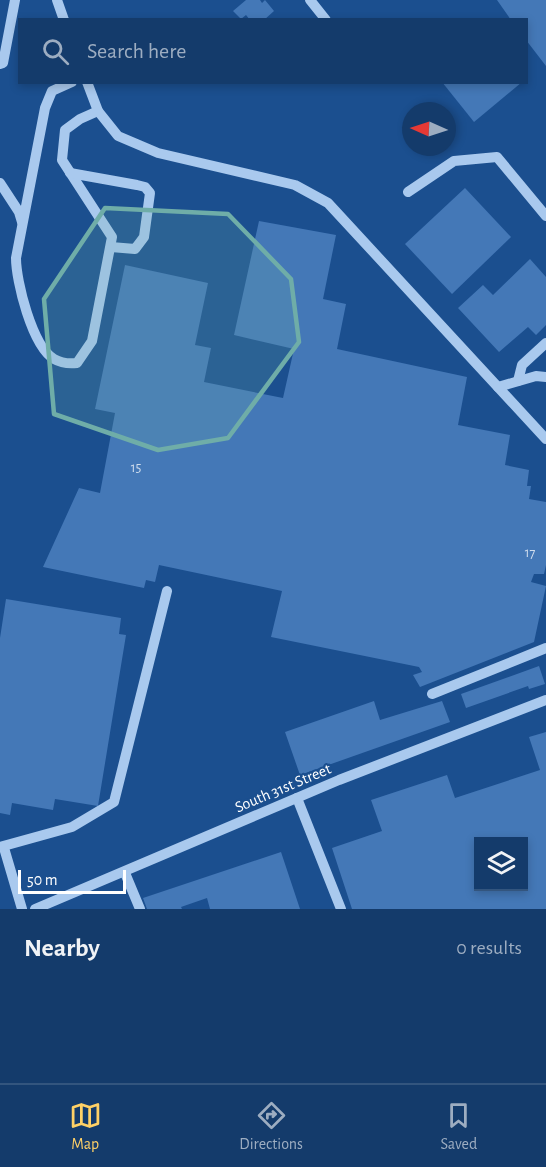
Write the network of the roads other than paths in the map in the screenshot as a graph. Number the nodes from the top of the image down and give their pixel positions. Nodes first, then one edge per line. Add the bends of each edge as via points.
1 (15, 0) edge
2 (57, 0) edge
3 (310, 0) edge
4 (63, 18) edge
5 (324, 18) edge
6 (0, 64) edge
7 (68, 84) edge
8 (88, 84) edge
9 (98, 111) junction
10 (70, 173) junction
11 (0, 183) edge
12 (408, 192) dead end
13 (546, 216) edge
14 (22, 225) junction
15 (111, 247) junction
16 (546, 342) edge
17 (546, 377) edge
18 (518, 381) junction
19 (498, 387) junction
20 (546, 439) edge
21 (166, 591) dead end
22 (546, 648) edge
23 (432, 694) dead end
24 (546, 700) edge
25 (297, 798) junction
26 (2, 847) edge
27 (124, 873) junction
28 (22, 909) edge
29 (35, 909) edge
30 (140, 909) edge
31 (341, 909) edge

1 - 6 street
2 - 4 street
3 - 5 street
7 - 14 street via 52,91 45,108
8 - 9 street
9 - 10 street via 65,130 62,160
9 - 19 street via 118,136 158,153 295,185 328,203
10 - 15 street via 112,237
10 - 15 street via 136,185 150,193 144,237 135,249
11 - 14 street via 19,212
12 - 13 street via 454,161 497,157
14 - 15 street via 16,279 33,330 51,358 66,364 77,363 92,341
16 - 18 street via 522,365
17 - 18 street
18 - 19 street
19 - 20 street
21 - 26 street via 114,802 72,827
22 - 23 street
24 - 25 street, South 31st Street
25 - 27 street, South 31st Street
25 - 31 street
26 - 28 street
27 - 29 street, South 31st Street
27 - 30 street

